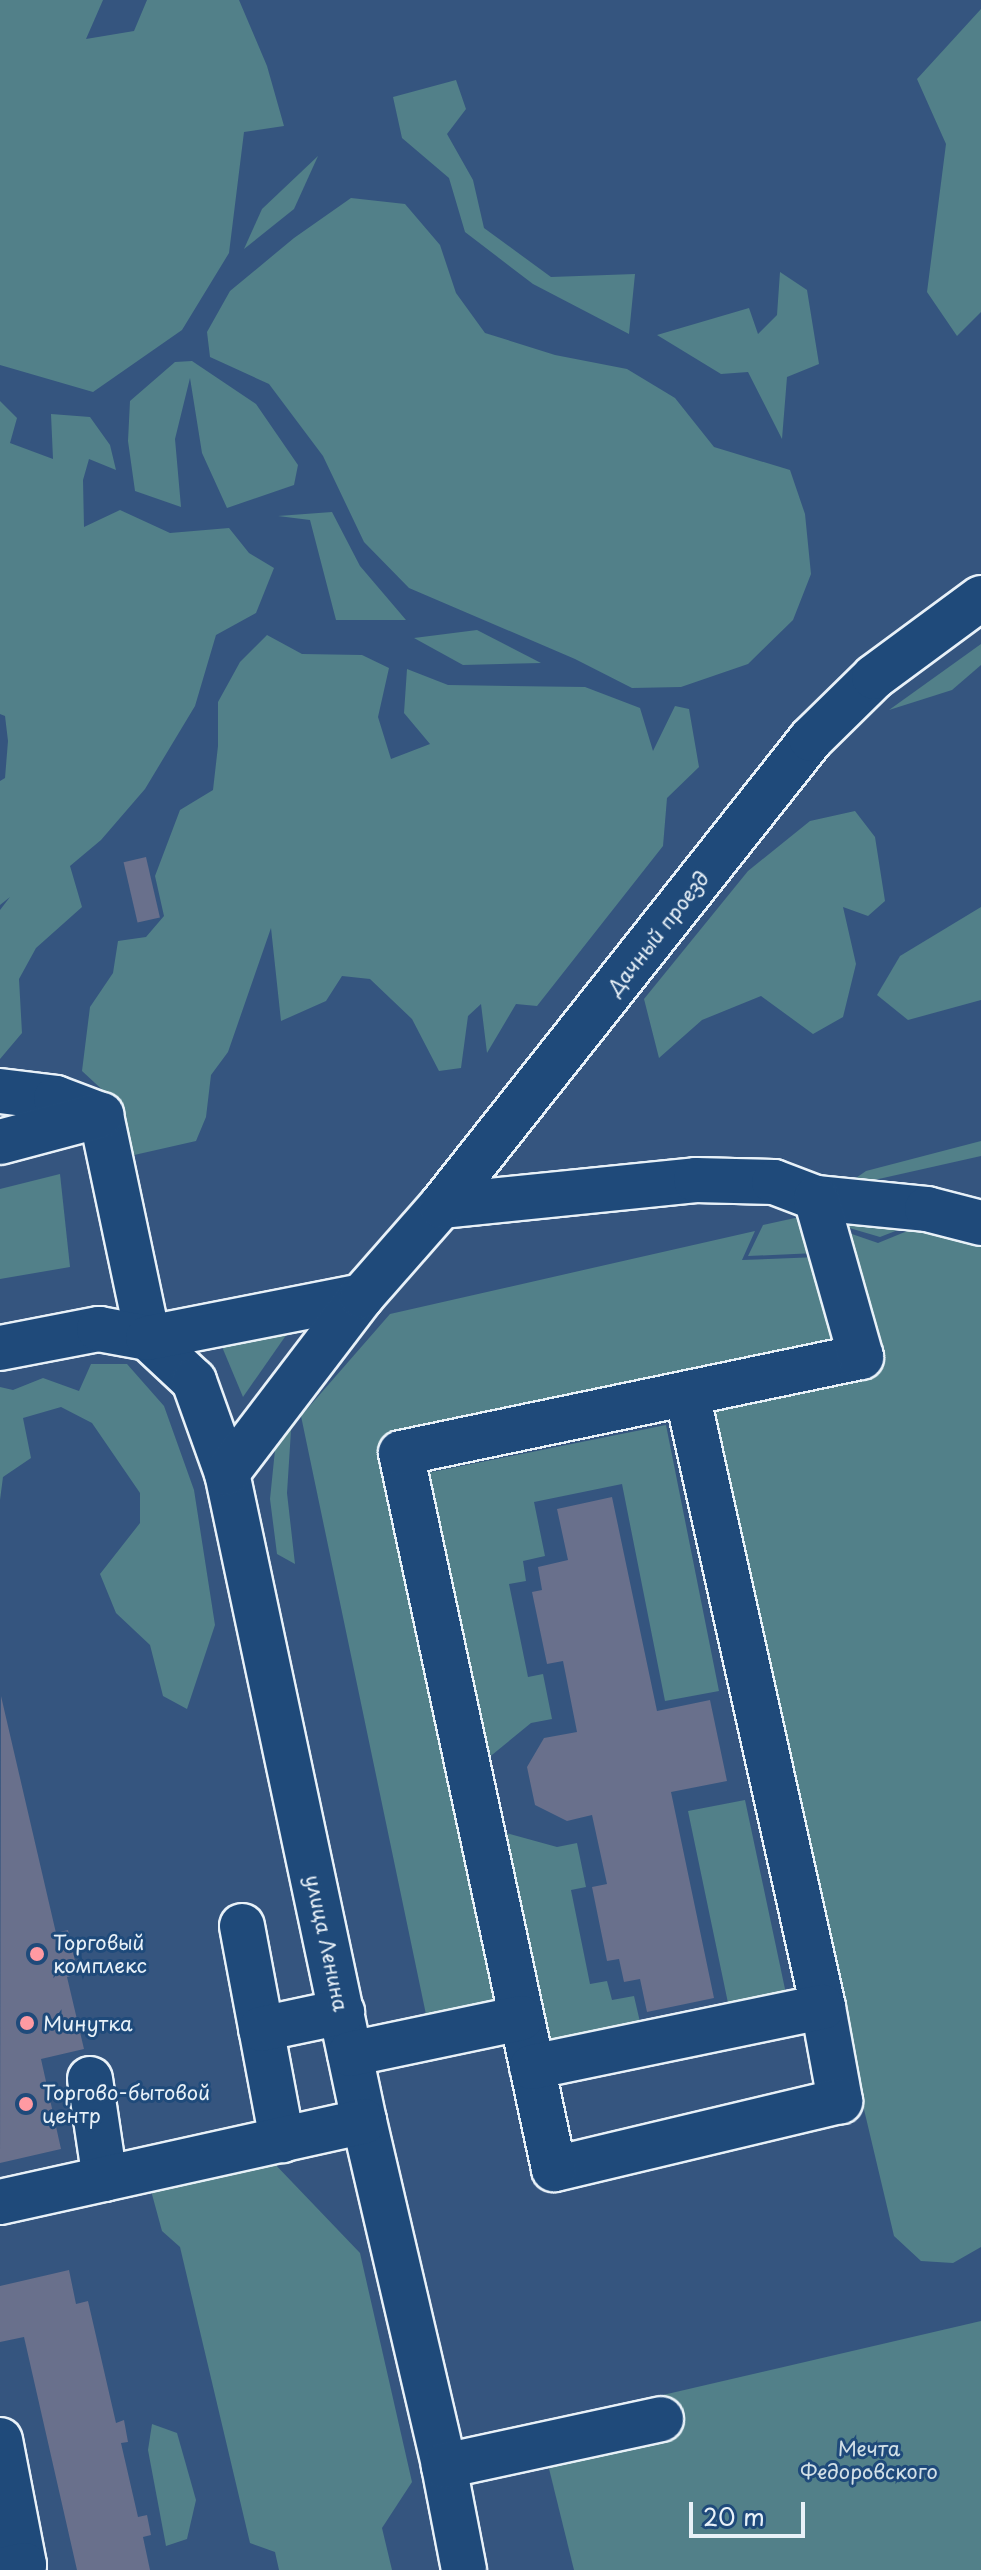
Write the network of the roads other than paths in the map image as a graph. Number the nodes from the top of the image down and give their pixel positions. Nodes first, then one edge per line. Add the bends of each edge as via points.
1 (981, 598) edge
2 (0, 1091) edge
3 (101, 1115) junction
4 (0, 1142) edge
5 (816, 1198) junction
6 (441, 1206) junction
7 (981, 1223) edge
8 (362, 1296) junction
9 (148, 1338) junction
10 (0, 1348) edge
11 (687, 1394) junction
12 (227, 1473) junction
13 (242, 1926) dead end
14 (823, 2007) junction
15 (521, 2018) junction
16 (261, 2029) junction
17 (346, 2033) junction
18 (532, 2067) junction
19 (90, 2079) dead end
20 (364, 2121) junction
21 (282, 2140) junction
22 (105, 2179) junction
23 (0, 2202) edge
24 (661, 2419) dead end
25 (0, 2440) edge
26 (444, 2466) junction
27 (3, 2570) edge
28 (464, 2570) edge

1 - 6 street, Дачный проезд via 874,677 811,739
2 - 3 street via 56,1098
3 - 4 street
3 - 9 street
5 - 6 street via 774,1182 696,1180
5 - 7 street via 927,1209
5 - 11 street via 861,1357
6 - 8 street, Дачный проезд
8 - 9 street
8 - 12 street, Дачный проезд
9 - 10 street via 99,1329
9 - 12 street, улица Ленина via 194,1381
11 - 14 street
11 - 15 street via 401,1453
12 - 17 street, улица Ленина
13 - 16 street
14 - 18 street
14 - 18 street via 840,2101 554,2169
15 - 17 street
15 - 18 street
16 - 17 street
16 - 21 street
17 - 20 street, улица Ленина
19 - 22 street
20 - 21 street
20 - 26 street, улица Ленина
21 - 22 street
22 - 23 street
24 - 26 street
25 - 27 street via 24,2565
26 - 28 street, улица Ленина

